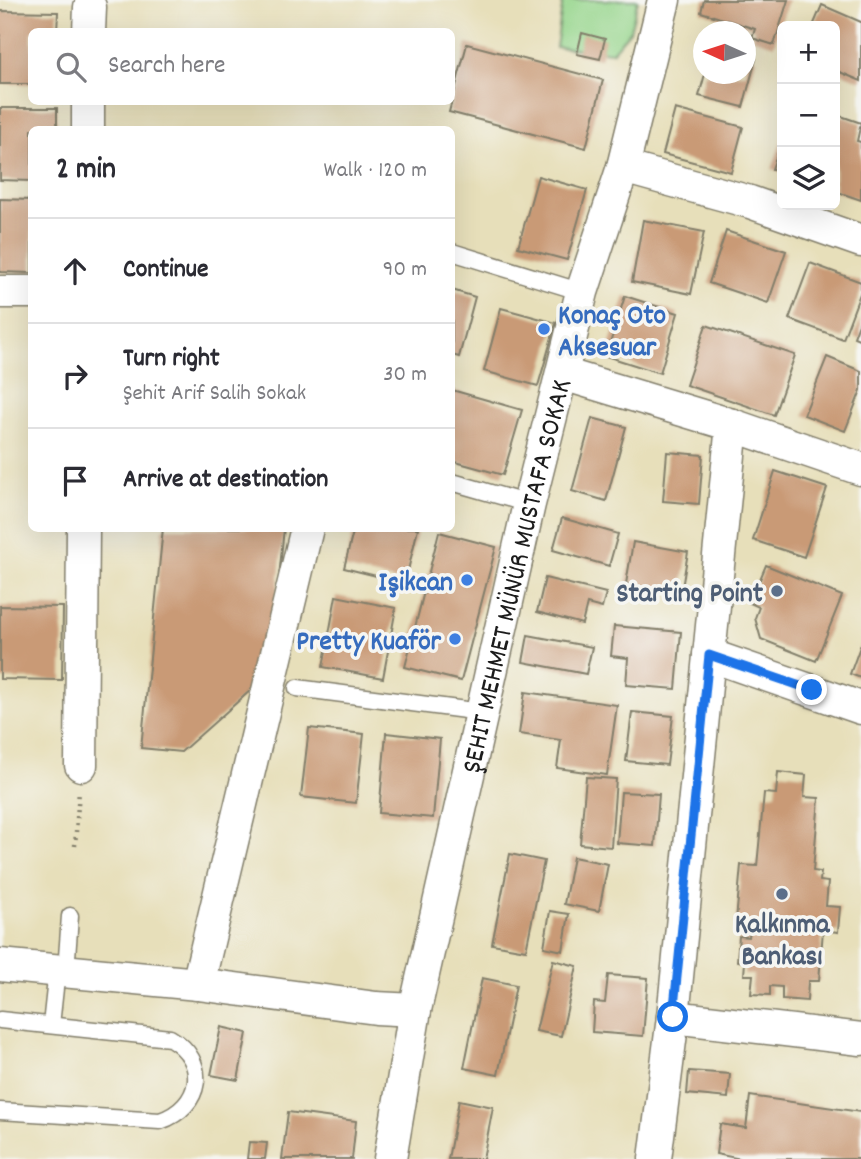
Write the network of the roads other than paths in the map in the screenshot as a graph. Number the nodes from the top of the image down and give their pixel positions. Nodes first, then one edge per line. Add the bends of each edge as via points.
1 (664, 0) edge
2 (89, 105) edge
3 (88, 126) edge
4 (623, 167) junction
5 (861, 241) edge
6 (455, 253) edge
7 (0, 292) edge
8 (28, 292) edge
9 (582, 292) junction
10 (563, 374) junction
11 (732, 425) junction
12 (861, 469) edge
13 (455, 483) edge
14 (529, 504) junction
15 (83, 532) edge
16 (306, 532) edge
17 (709, 655) junction
18 (297, 688) dead end
19 (861, 708) edge
20 (481, 712) junction
21 (81, 765) road end
22 (70, 916) dead end
23 (0, 965) edge
24 (62, 971) junction
25 (198, 984) junction
26 (415, 1010) junction
27 (673, 1017) junction
28 (0, 1020) edge
29 (51, 1025) junction
30 (861, 1039) edge
31 (0, 1111) edge
32 (390, 1159) edge
33 (655, 1159) edge

1 - 4 street, ŞEHIT MEHMET MÜNÜR MUSTAFA SOKAK
2 - 3 street
4 - 5 street via 750,202
4 - 9 street, ŞEHIT MEHMET MÜNÜR MUSTAFA SOKAK
6 - 9 lane
7 - 8 street
9 - 10 street, ŞEHIT MEHMET MÜNÜR MUSTAFA SOKAK
10 - 11 street
10 - 14 street, ŞEHIT MEHMET MÜNÜR MUSTAFA SOKAK
11 - 12 street
11 - 17 street
13 - 14 lane
14 - 20 street, ŞEHIT MEHMET MÜNÜR MUSTAFA SOKAK
15 - 21 street
16 - 25 street
17 - 19 street
17 - 27 street
18 - 20 lane
20 - 26 street, ŞEHIT MEHMET MÜNÜR MUSTAFA SOKAK
22 - 24 lane
23 - 24 street
24 - 25 street
24 - 29 lane
25 - 26 street
26 - 32 street, ŞEHIT MEHMET MÜNÜR MUSTAFA SOKAK
27 - 30 street
27 - 33 street
28 - 29 lane
29 - 31 lane via 170,1038 186,1050 194,1066 191,1098 174,1116 160,1121

